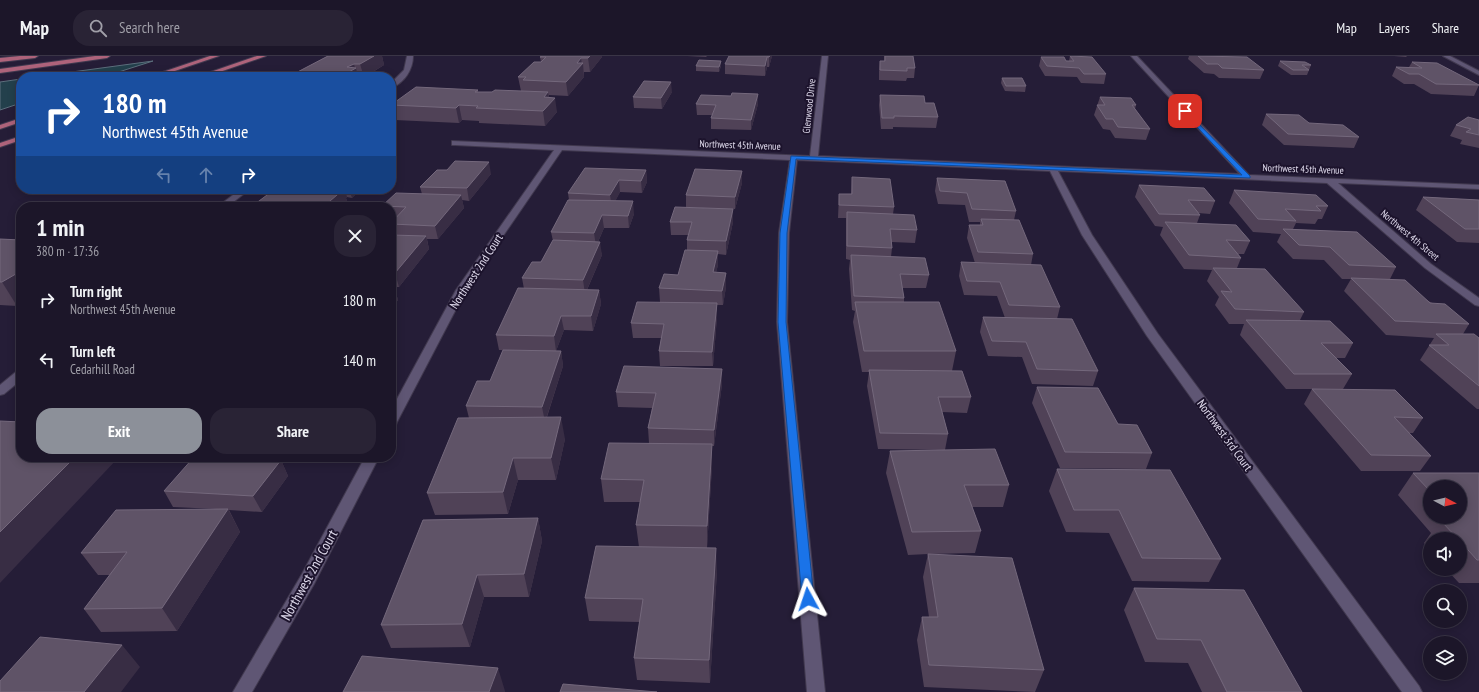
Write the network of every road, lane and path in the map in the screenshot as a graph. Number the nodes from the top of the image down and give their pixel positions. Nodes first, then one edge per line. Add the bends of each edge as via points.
1 (34, 56) edge
2 (107, 56) edge
3 (216, 56) edge
4 (263, 56) edge
5 (410, 56) edge
6 (825, 56) edge
7 (1134, 56) edge
8 (1446, 56) edge
9 (0, 60) edge
10 (0, 72) edge
11 (166, 72) edge
12 (214, 72) edge
13 (1479, 73) edge
14 (396, 83) edge
15 (16, 117) edge
16 (0, 121) edge
17 (16, 122) edge
18 (0, 127) edge
19 (16, 140) edge
20 (456, 143) dead end
21 (0, 145) edge
22 (559, 148) junction
23 (794, 157) junction
24 (814, 158) junction
25 (1053, 169) junction
26 (1247, 177) junction
27 (1329, 180) junction
28 (1479, 186) edge
29 (239, 194) edge
30 (228, 202) edge
31 (1479, 303) edge
32 (16, 378) edge
33 (0, 391) edge
34 (396, 413) edge
35 (369, 462) edge
36 (242, 692) edge
37 (816, 692) edge
38 (1413, 692) edge

1 - 9 main road
2 - 10 main road
3 - 11 main road
4 - 12 main road
5 - 14 street via 411,65 403,78
6 - 24 street, Glenwood Drive
7 - 26 street
8 - 13 street
15 - 16 main road
17 - 18 main road
19 - 21 main road
20 - 22 street, Northwest 45th Avenue
22 - 23 street, Northwest 45th Avenue
22 - 34 street, Northwest 2nd Court via 461,290
23 - 24 street, Northwest 45th Avenue
23 - 37 street via 784,233 782,322
24 - 25 street, Northwest 45th Avenue
25 - 26 street, Northwest 45th Avenue
25 - 38 street, Northwest 3rd Court via 1087,235 1153,336
26 - 27 street, Northwest 45th Avenue
27 - 28 street, Northwest 45th Avenue
27 - 31 street, Northwest 4th Street via 1428,266
29 - 30 street
32 - 33 street
35 - 36 street, Northwest 2nd Court via 308,579

